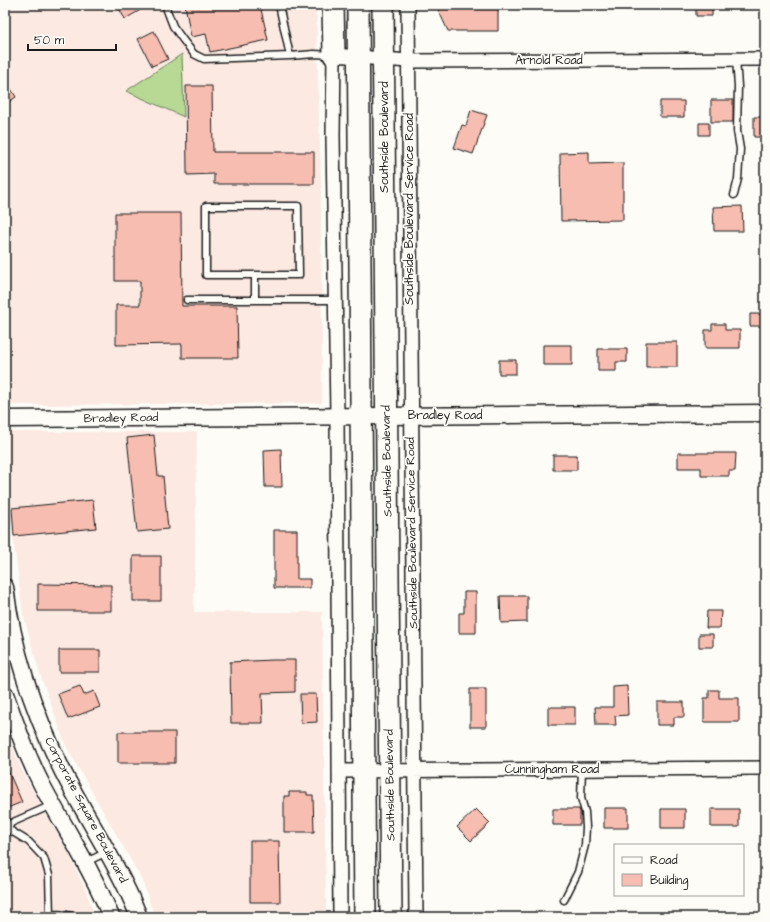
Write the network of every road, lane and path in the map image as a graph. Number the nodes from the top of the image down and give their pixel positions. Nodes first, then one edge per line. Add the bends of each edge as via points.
1 (165, 5) edge
2 (279, 5) edge
3 (333, 5) edge
4 (358, 5) edge
5 (383, 5) edge
6 (408, 5) edge
7 (334, 55) junction
8 (290, 56) junction
9 (359, 58) junction
10 (384, 59) junction
11 (736, 59) junction
12 (765, 59) edge
13 (408, 61) junction
14 (734, 195) dead end
15 (255, 276) junction
16 (187, 300) dead end
17 (256, 300) junction
18 (335, 300) junction
19 (765, 413) edge
20 (337, 416) junction
21 (361, 416) junction
22 (386, 416) junction
23 (411, 416) junction
24 (5, 419) edge
25 (5, 587) edge
26 (5, 694) edge
27 (765, 768) edge
28 (582, 769) junction
29 (364, 770) junction
30 (390, 770) junction
31 (414, 770) junction
32 (339, 771) junction
33 (52, 805) junction
34 (6, 832) edge
35 (108, 852) junction
36 (85, 863) junction
37 (564, 900) dead end
38 (50, 916) edge
39 (75, 917) edge
40 (111, 917) edge
41 (139, 917) edge
42 (340, 917) edge
43 (365, 917) edge
44 (391, 917) edge
45 (416, 917) edge

1 - 8 lane via 182,40 194,54 204,59
2 - 8 lane
3 - 7 highway
4 - 9 highway, Southside Boulevard
5 - 10 highway, Southside Boulevard
6 - 13 street, Southside Boulevard Service Road
7 - 8 lane
7 - 9 street, Arnold Road
7 - 18 street via 332,135
9 - 10 street, Arnold Road
9 - 21 highway, Southside Boulevard
10 - 13 street, Arnold Road
10 - 22 highway, Southside Boulevard
11 - 12 street, Arnold Road
11 - 13 street, Arnold Road
11 - 14 lane via 737,131 740,149
13 - 23 street, Southside Boulevard Service Road
15 - 15 lane via 299,275 298,206 206,206 206,275
15 - 17 lane
16 - 17 lane
17 - 18 lane
18 - 20 street
19 - 23 street, Bradley Road
20 - 21 street, Bradley Road
20 - 24 street, Bradley Road
20 - 32 street
21 - 22 street, Bradley Road
21 - 29 highway, Southside Boulevard
22 - 23 street, Bradley Road
22 - 30 highway, Southside Boulevard
23 - 31 street, Southside Boulevard Service Road
25 - 35 street, Corporate Square Boulevard via 18,657 33,704 64,772
26 - 33 street, Corporate Square Boulevard
27 - 28 street, Cunningham Road
28 - 31 street, Cunningham Road
28 - 37 lane via 585,845 578,872
29 - 30 street, Cunningham Road
29 - 32 street, Cunningham Road
29 - 43 highway, Southside Boulevard
30 - 31 street, Cunningham Road
30 - 44 highway, Southside Boulevard
31 - 45 street, Southside Boulevard Service Road
32 - 42 street
33 - 34 lane via 11,823
33 - 36 street, Corporate Square Boulevard
34 - 38 lane via 29,842 44,858 49,875
35 - 36 lane
35 - 41 street, Corporate Square Boulevard
36 - 40 street, Corporate Square Boulevard
38 - 39 lane

